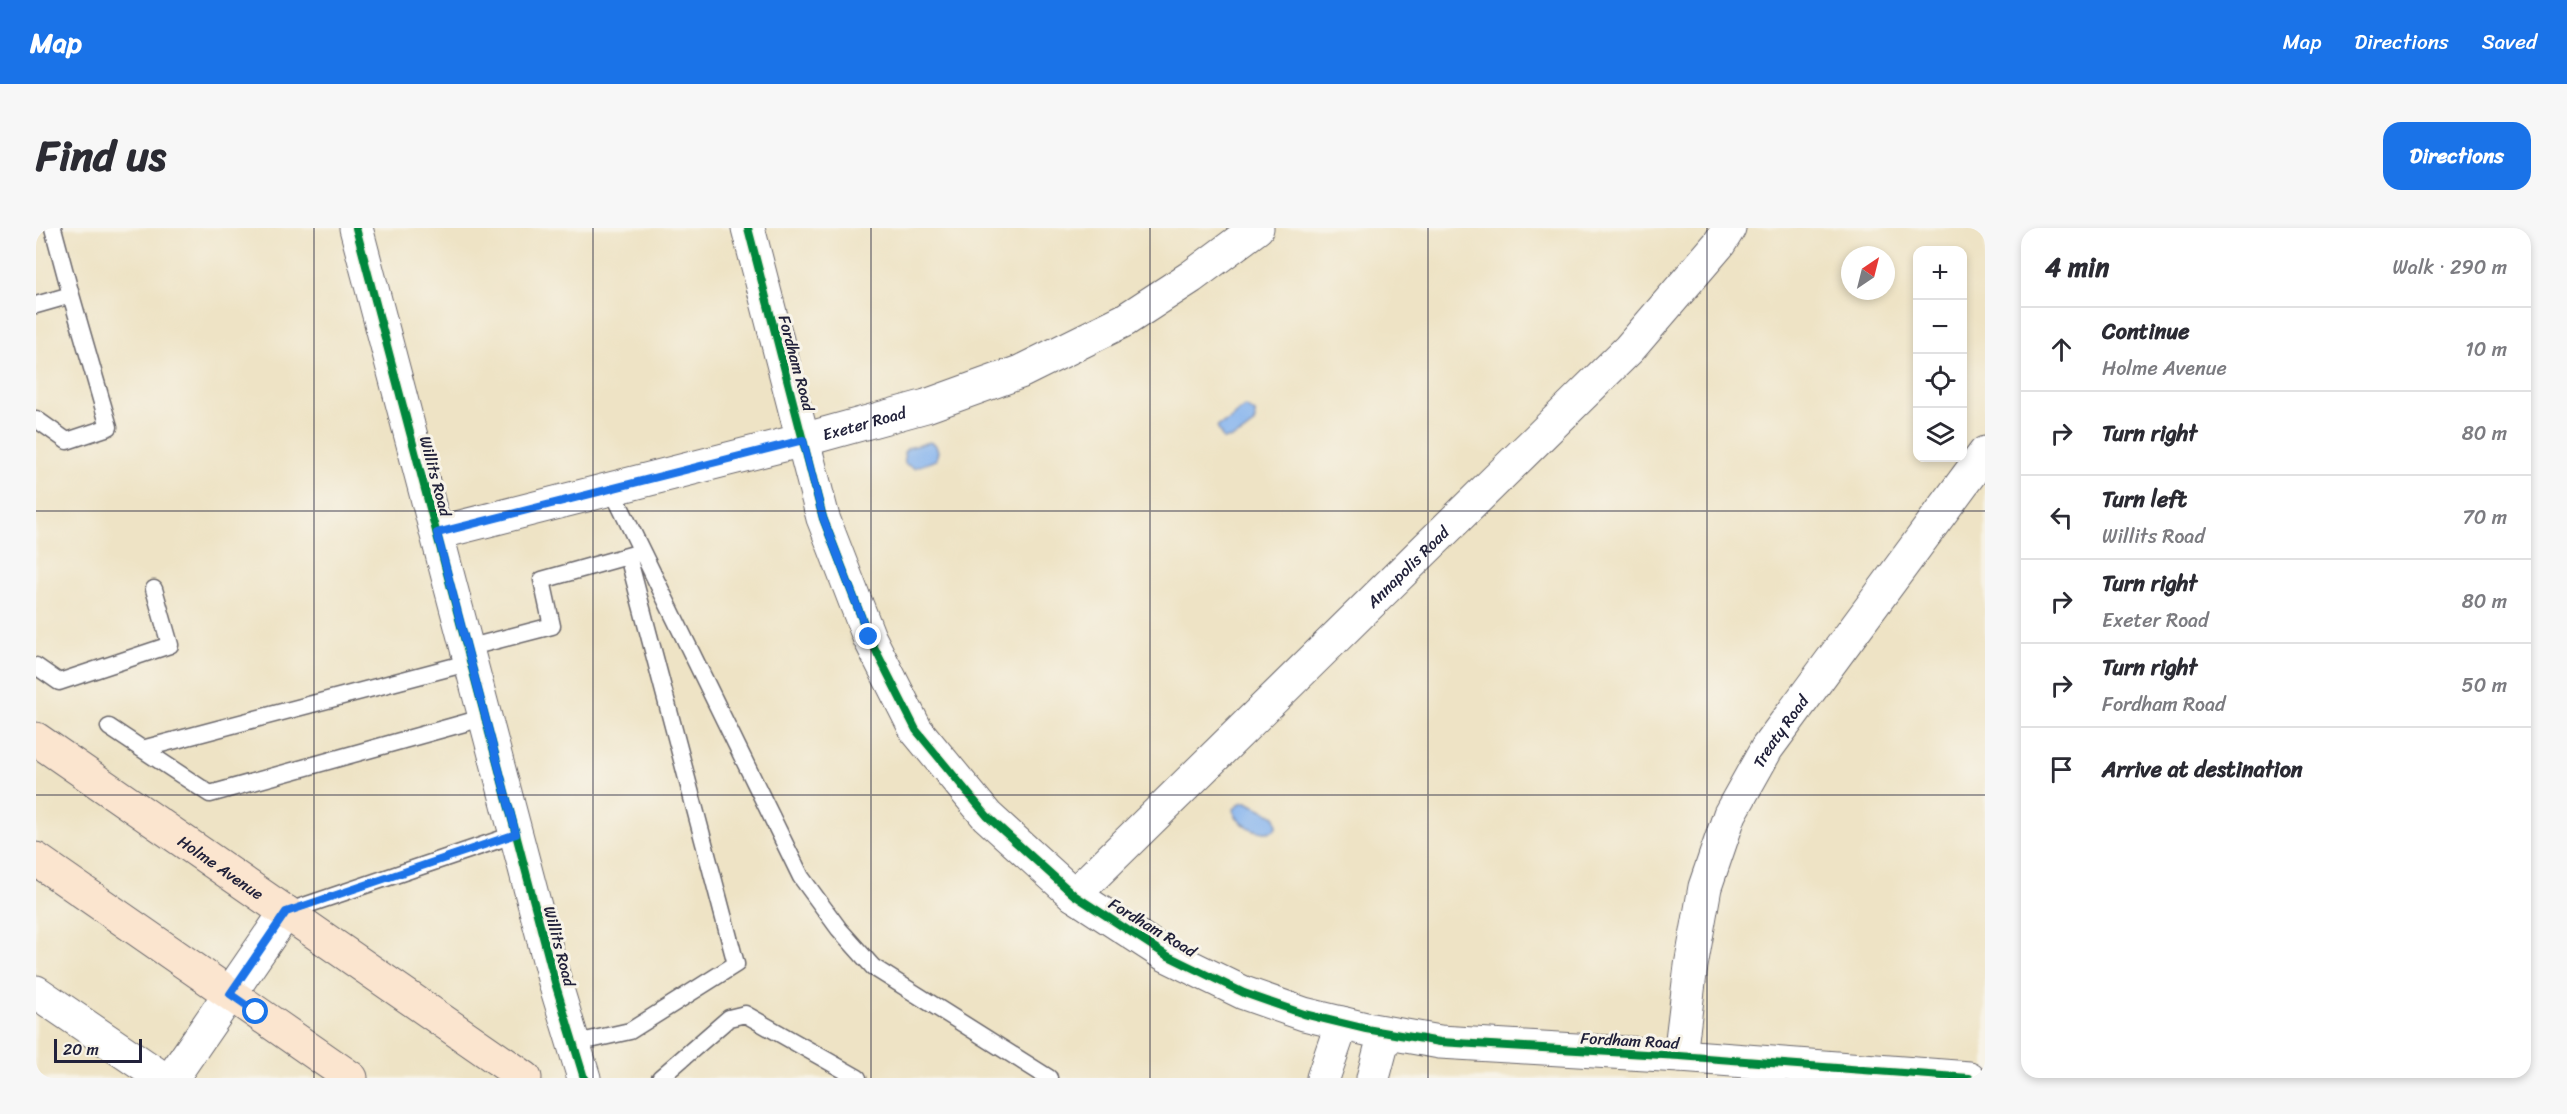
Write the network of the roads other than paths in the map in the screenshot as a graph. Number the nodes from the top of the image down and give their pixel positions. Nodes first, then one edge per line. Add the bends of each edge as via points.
1 (53, 228) edge
2 (356, 228) edge
3 (748, 228) edge
4 (1257, 228) edge
5 (1729, 228) edge
6 (71, 295) junction
7 (36, 305) edge
8 (36, 419) edge
9 (803, 440) junction
10 (1985, 453) edge
11 (611, 488) junction
12 (437, 533) junction
13 (635, 554) junction
14 (154, 589) dead end
15 (469, 655) junction
16 (36, 666) edge
17 (486, 717) junction
18 (109, 727) dead end
19 (36, 739) edge
20 (142, 749) junction
21 (516, 834) junction
22 (36, 859) edge
23 (1074, 895) junction
24 (286, 912) junction
25 (37, 994) edge
26 (230, 994) junction
27 (1342, 1023) junction
28 (1386, 1033) junction
29 (572, 1044) junction
30 (1680, 1056) junction
31 (162, 1078) edge
32 (172, 1078) edge
33 (351, 1078) edge
34 (525, 1078) edge
35 (584, 1078) edge
36 (660, 1078) edge
37 (858, 1078) edge
38 (1049, 1078) edge
39 (1323, 1078) edge
40 (1373, 1078) edge
41 (1969, 1078) edge

1 - 6 lane
2 - 12 street, Willits Road
3 - 9 street, Fordham Road
4 - 9 street, Exeter Road via 1125,320 1020,372 926,406
5 - 23 street, Annapolis Road via 1629,349
6 - 7 lane
6 - 8 lane via 109,427 67,441
9 - 11 street, Exeter Road
9 - 23 street, Fordham Road via 823,518 869,637 916,730 987,816
10 - 30 street, Treaty Road via 1767,748 1730,814 1705,886
11 - 12 street, Exeter Road
11 - 13 lane
12 - 15 street, Willits Road
13 - 15 lane via 542,580 552,626
13 - 29 lane via 736,964 630,1031
13 - 38 lane via 801,876 839,929 873,967
14 - 16 lane via 170,645 59,682
15 - 17 street, Willits Road
15 - 20 lane
17 - 20 lane via 210,794
17 - 21 street, Willits Road
18 - 20 lane
19 - 24 main road, Holme Avenue
21 - 24 lane
21 - 29 street, Willits Road
22 - 26 main road
23 - 27 street, Fordham Road via 1166,955 1244,993
24 - 26 street
24 - 34 main road, Holme Avenue
25 - 31 street
26 - 32 street
26 - 33 main road
27 - 28 street, Fordham Road
27 - 39 street
28 - 30 street, Fordham Road via 1440,1042
28 - 40 street
29 - 35 street, Willits Road
30 - 41 street, Fordham Road
36 - 37 lane via 729,1018 745,1014

